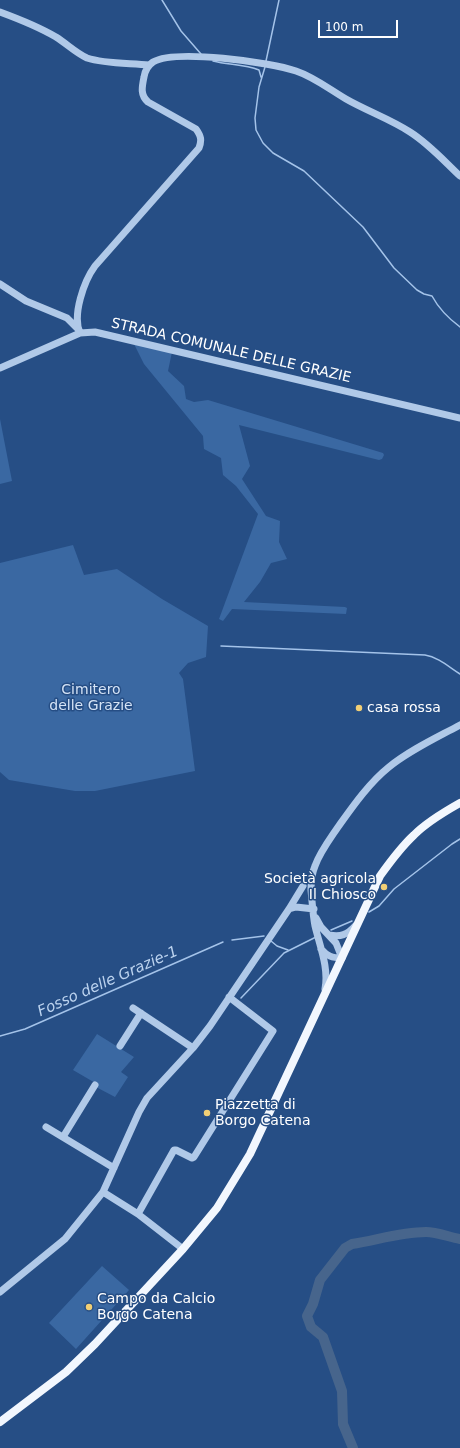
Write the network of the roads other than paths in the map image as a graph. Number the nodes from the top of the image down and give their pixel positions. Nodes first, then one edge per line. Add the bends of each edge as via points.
1 (0, 12) edge
2 (149, 65) junction
3 (460, 176) edge
4 (0, 284) edge
5 (79, 331) junction
6 (0, 368) edge
7 (460, 418) edge
8 (460, 725) edge
9 (460, 804) edge
10 (303, 886) dead end
11 (289, 909) junction
12 (314, 909) junction
13 (359, 922) junction
14 (329, 935) junction
15 (321, 949) junction
16 (342, 958) junction
17 (229, 997) junction
18 (323, 998) junction
19 (133, 1008) dead end
20 (141, 1013) junction
21 (120, 1046) dead end
22 (193, 1048) junction
23 (95, 1085) dead end
24 (46, 1127) dead end
25 (63, 1137) junction
26 (114, 1168) junction
27 (103, 1192) junction
28 (138, 1214) junction
29 (183, 1249) junction
30 (0, 1292) edge
31 (0, 1422) edge

1 - 2 street via 25,21 89,58
2 - 3 street via 162,59 197,56 277,65 296,71 410,132
2 - 5 street via 143,83 144,98 196,129 201,135 202,142 88,276 78,310
4 - 5 street via 26,302 67,318
5 - 6 street, STRADA COMUNALE DELLE GRAZIE
5 - 7 street, STRADA COMUNALE DELLE GRAZIE via 95,332
8 - 12 street via 390,766 375,779 353,806 314,867
9 - 13 main road via 434,819 414,835 393,858 380,876
10 - 11 street
11 - 12 street
11 - 17 street
12 - 14 street via 317,920
12 - 15 street
13 - 14 street via 348,934
13 - 16 main road
14 - 16 street via 336,943
15 - 16 street via 326,955
15 - 18 street via 327,979
16 - 18 main road
17 - 22 street
17 - 28 street via 274,1031 194,1157 174,1150
18 - 29 main road via 250,1154 217,1208
19 - 20 street
20 - 21 street
20 - 22 street
22 - 26 street via 147,1098
23 - 25 street
24 - 25 street
25 - 26 street
26 - 27 street
27 - 28 street
27 - 30 street via 65,1239
28 - 29 street
29 - 31 main road via 66,1372

